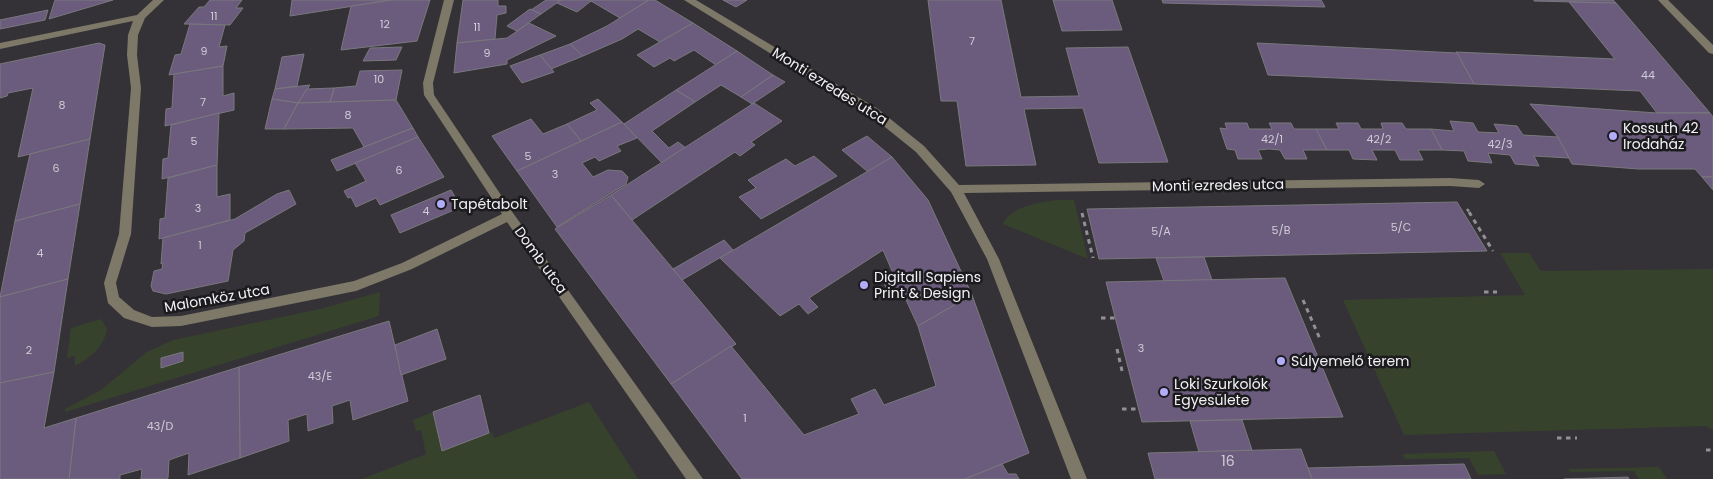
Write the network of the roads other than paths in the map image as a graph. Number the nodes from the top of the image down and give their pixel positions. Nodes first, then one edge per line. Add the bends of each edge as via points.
1 (158, 0) edge
2 (449, 0) edge
3 (689, 0) edge
4 (1663, 0) edge
5 (140, 17) junction
6 (0, 46) edge
7 (1713, 51) edge
8 (1479, 184) dead end
9 (956, 189) junction
10 (509, 216) junction
11 (695, 479) edge
12 (1079, 479) edge

1 - 5 street, Malomköz utca
2 - 10 street, Domb utca via 428,83 430,95
3 - 9 street, Monti ezredes utca via 874,112 920,148
4 - 7 street
5 - 6 street
5 - 10 street, Malomköz utca via 132,42 136,88 125,234 110,283 113,299 129,314 152,322 181,321 356,286 407,266
8 - 9 street, Monti ezredes utca
9 - 12 street, Monti ezredes utca via 994,260
10 - 11 street, Domb utca

